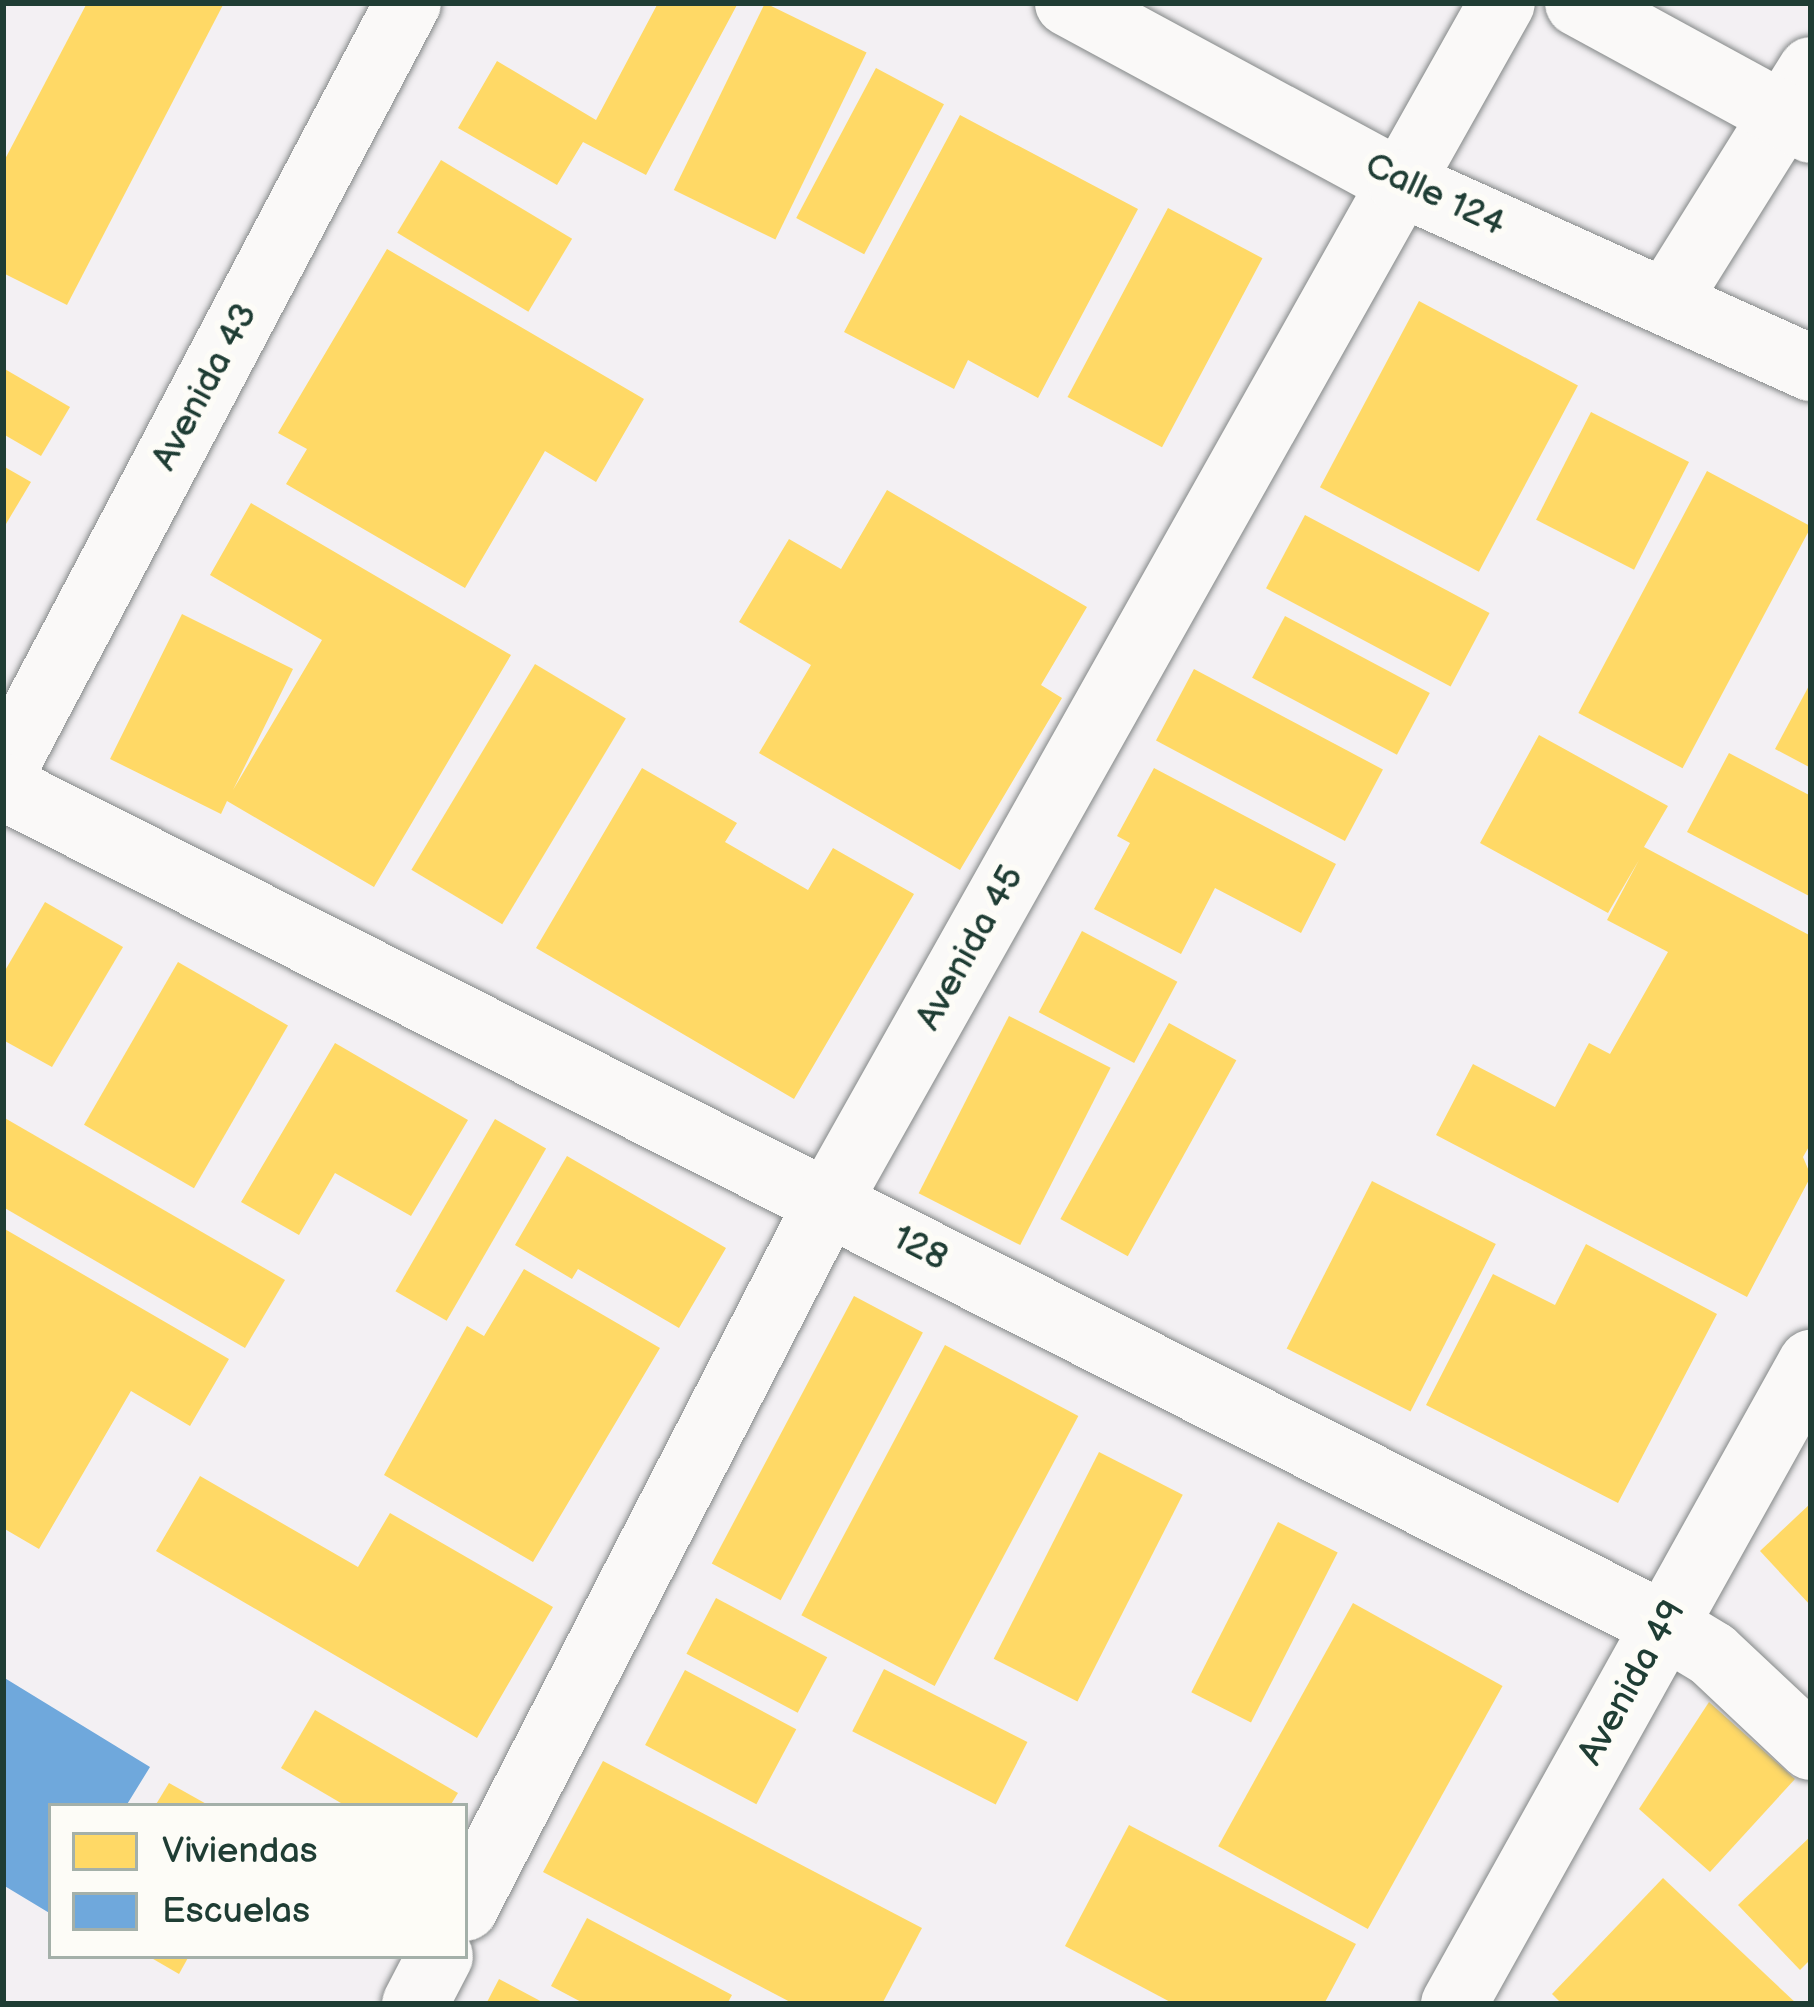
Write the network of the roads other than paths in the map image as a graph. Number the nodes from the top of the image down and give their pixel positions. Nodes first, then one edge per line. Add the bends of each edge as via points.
1 (408, 3) edge
2 (1502, 3) edge
3 (1578, 3) edge
4 (1108, 13) edge
5 (1801, 105) edge
6 (1401, 183) junction
7 (1668, 298) junction
8 (1811, 368) edge
9 (3, 771) edge
10 (3, 787) edge
11 (828, 1202) junction
12 (1811, 1363) edge
13 (1664, 1625) junction
14 (1811, 1747) edge
15 (468, 1901) edge
16 (438, 1959) edge
17 (416, 2004) edge
18 (1454, 2004) edge

1 - 9 street, Avenida 43
2 - 6 street, Avenida 45
3 - 5 street
4 - 6 street, Calle 124
5 - 7 street
6 - 7 street, Calle 124
6 - 11 street, Avenida 45
7 - 8 street, Calle 124
10 - 11 street, 128
11 - 13 street, 128
11 - 15 street, Avenida 45
12 - 13 street, Avenida 49
13 - 14 street, 128 via 1712,1654
13 - 18 street, Avenida 49
16 - 17 street

